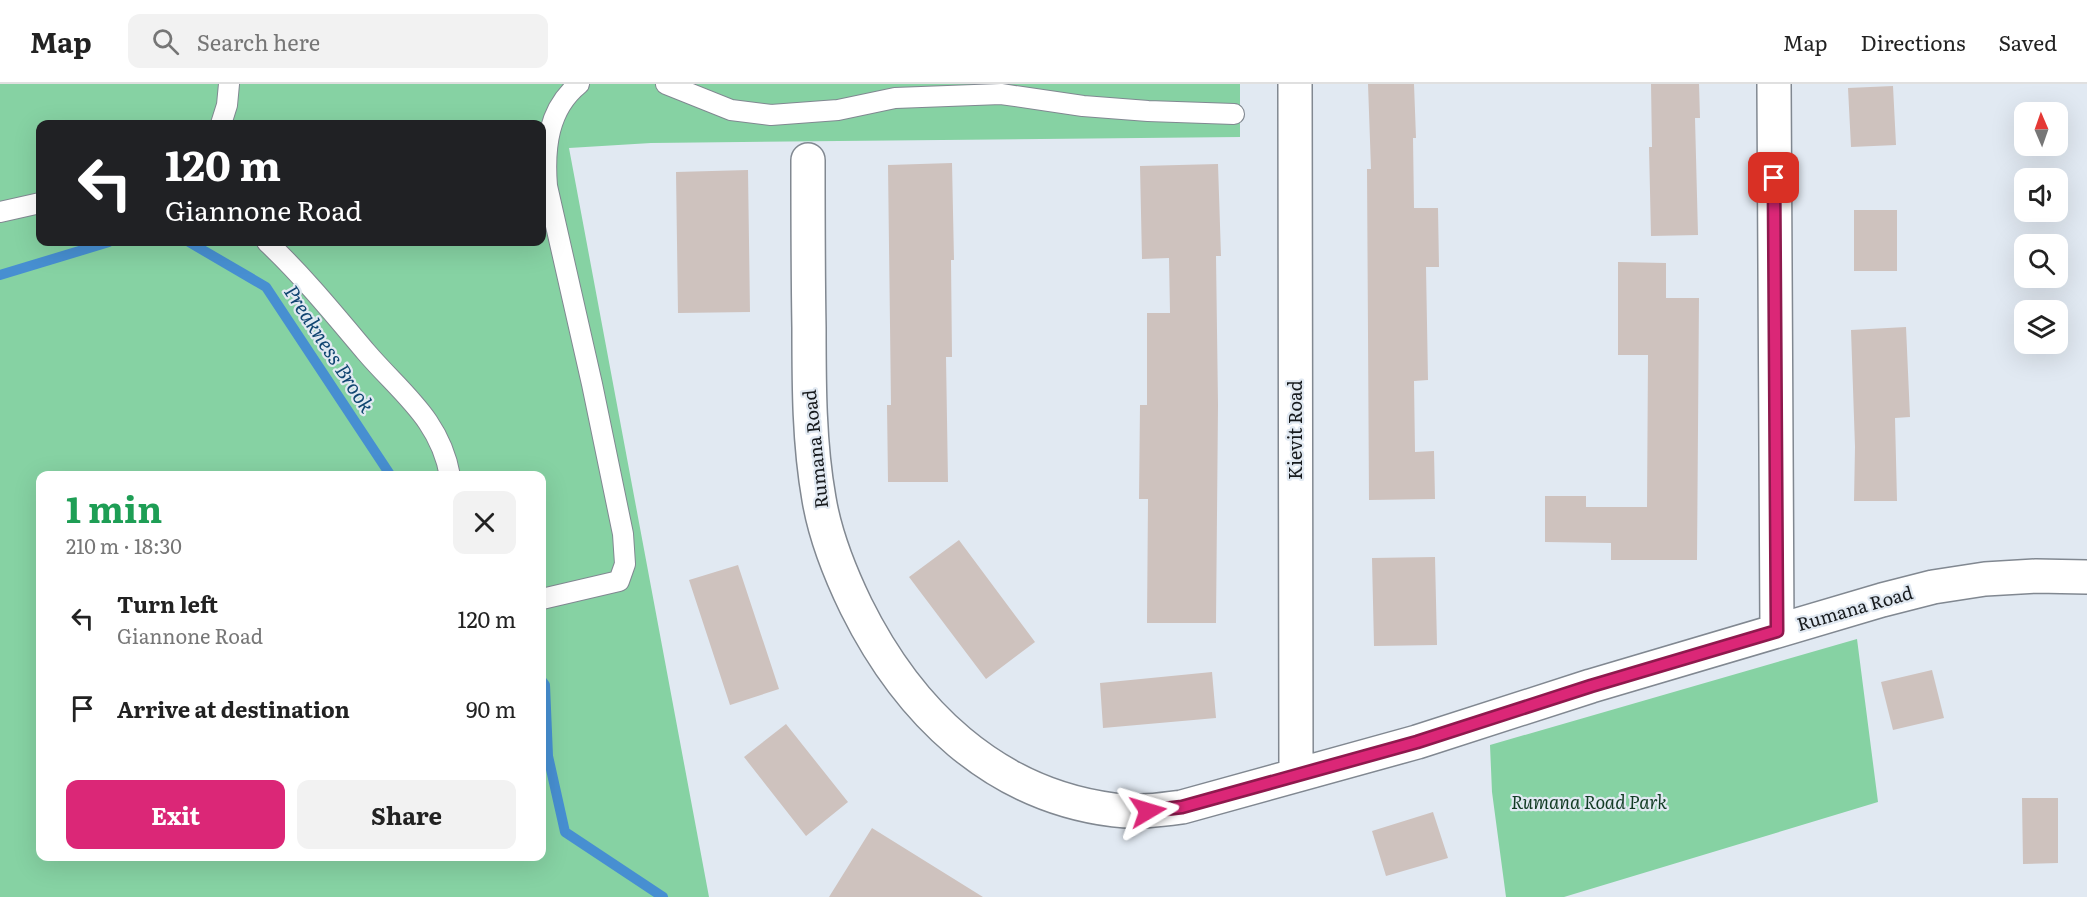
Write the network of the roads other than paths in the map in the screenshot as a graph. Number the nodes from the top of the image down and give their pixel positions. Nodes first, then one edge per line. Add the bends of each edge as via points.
1 (229, 84) edge
2 (579, 84) edge
3 (666, 84) edge
4 (1295, 84) edge
5 (1774, 84) edge
6 (1234, 114) dead end
7 (222, 120) edge
8 (546, 150) edge
9 (808, 160) dead end
10 (546, 172) edge
11 (36, 204) edge
12 (0, 212) edge
13 (271, 246) edge
14 (449, 471) edge
15 (2087, 577) edge
16 (546, 598) edge
17 (1777, 631) junction
18 (1296, 775) junction

1 - 7 lane
2 - 8 lane via 567,93 556,112
3 - 6 lane via 732,110 771,115 838,110 895,98 972,94 1148,111
4 - 18 street, Kievit Road
5 - 17 street
9 - 18 street, Rumana Road via 809,410 819,500 844,581 872,637 905,687 944,730 987,764 1018,782 1066,801 1115,810 1148,811 1182,807
10 - 16 lane via 595,396 626,564 619,581
11 - 12 lane
13 - 14 lane via 418,406 446,454
15 - 17 street, Rumana Road via 1985,579 1933,587
17 - 18 street, Rumana Road via 1417,742

